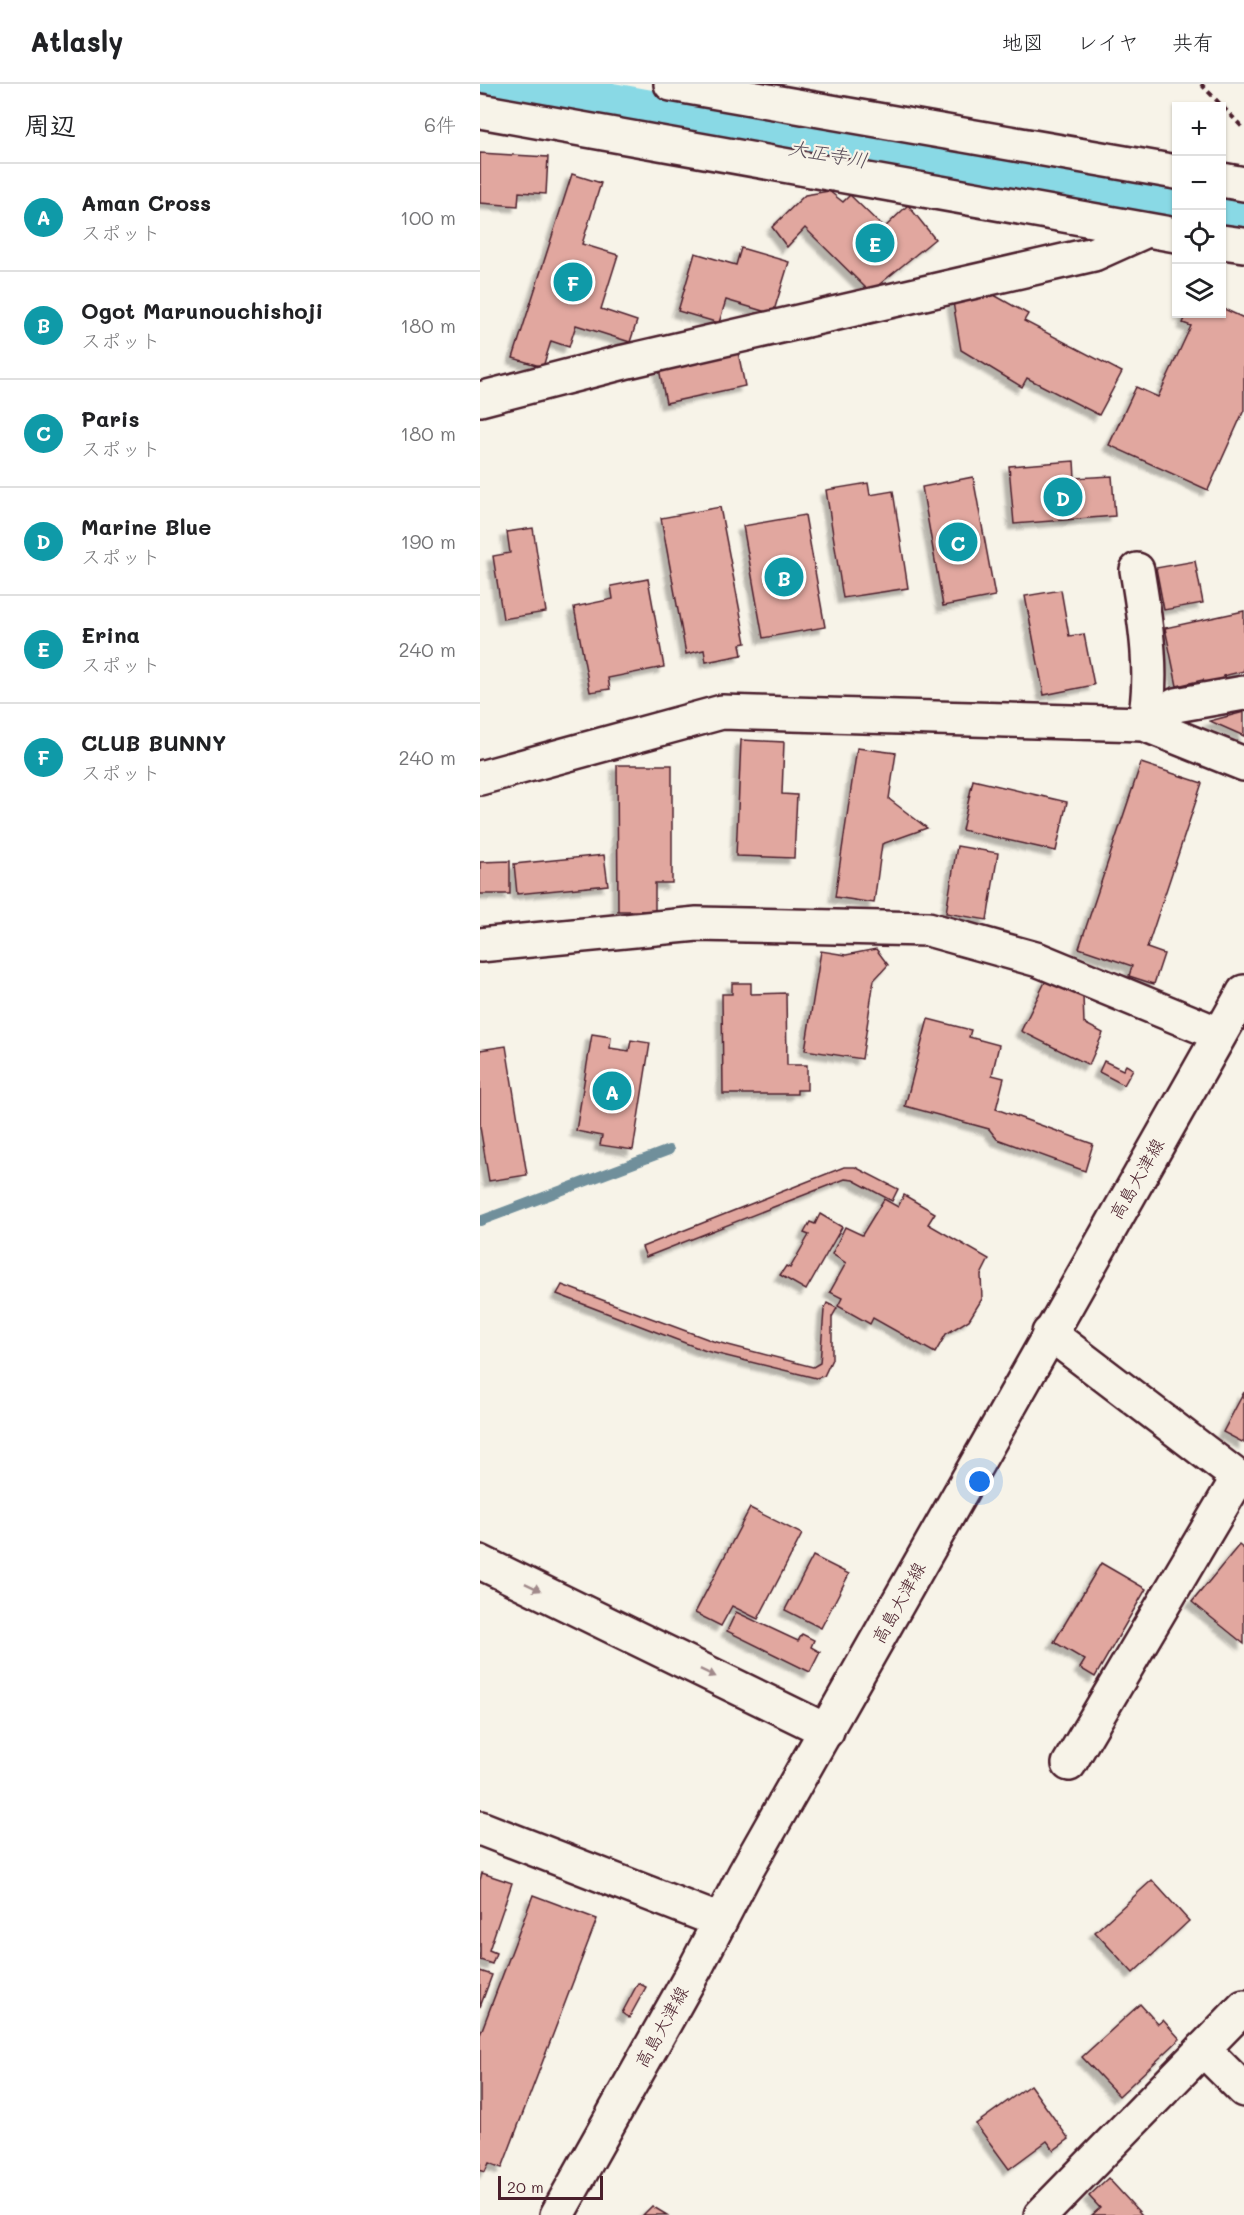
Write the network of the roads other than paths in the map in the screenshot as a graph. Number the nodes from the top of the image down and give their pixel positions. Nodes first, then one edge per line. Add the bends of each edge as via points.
1 (671, 84) edge
2 (480, 111) edge
3 (1172, 171) edge
4 (1226, 181) edge
5 (1244, 184) edge
6 (1161, 233) edge
7 (1226, 243) edge
8 (1244, 245) edge
9 (480, 399) edge
10 (1137, 570) dead end
11 (1244, 693) edge
12 (1144, 724) junction
13 (1244, 764) edge
14 (480, 778) edge
15 (480, 945) edge
16 (1244, 992) edge
17 (1219, 1034) junction
18 (1049, 1333) junction
19 (1241, 1480) edge
20 (480, 1562) edge
21 (827, 1731) junction
22 (1069, 1764) dead end
23 (480, 1828) edge
24 (720, 1921) junction
25 (1244, 2007) edge
26 (1203, 2049) junction
27 (1244, 2090) edge
28 (556, 2215) edge
29 (1041, 2215) edge

1 - 3 street
2 - 6 street
4 - 5 street
6 - 9 street via 1094,254 636,359
7 - 8 street
10 - 12 street via 1150,699
11 - 12 street via 1176,705
12 - 13 street
12 - 14 street via 722,712
15 - 17 street via 697,924 928,929 1039,960
16 - 17 street, 高島大津線
17 - 18 street, 高島大津線
18 - 19 street
18 - 21 street, 高島大津線
19 - 22 street
20 -> 21 street
21 - 24 street, 高島大津線
23 - 24 street
24 - 28 street, 高島大津線
25 - 26 street
26 - 27 street
26 - 29 street

